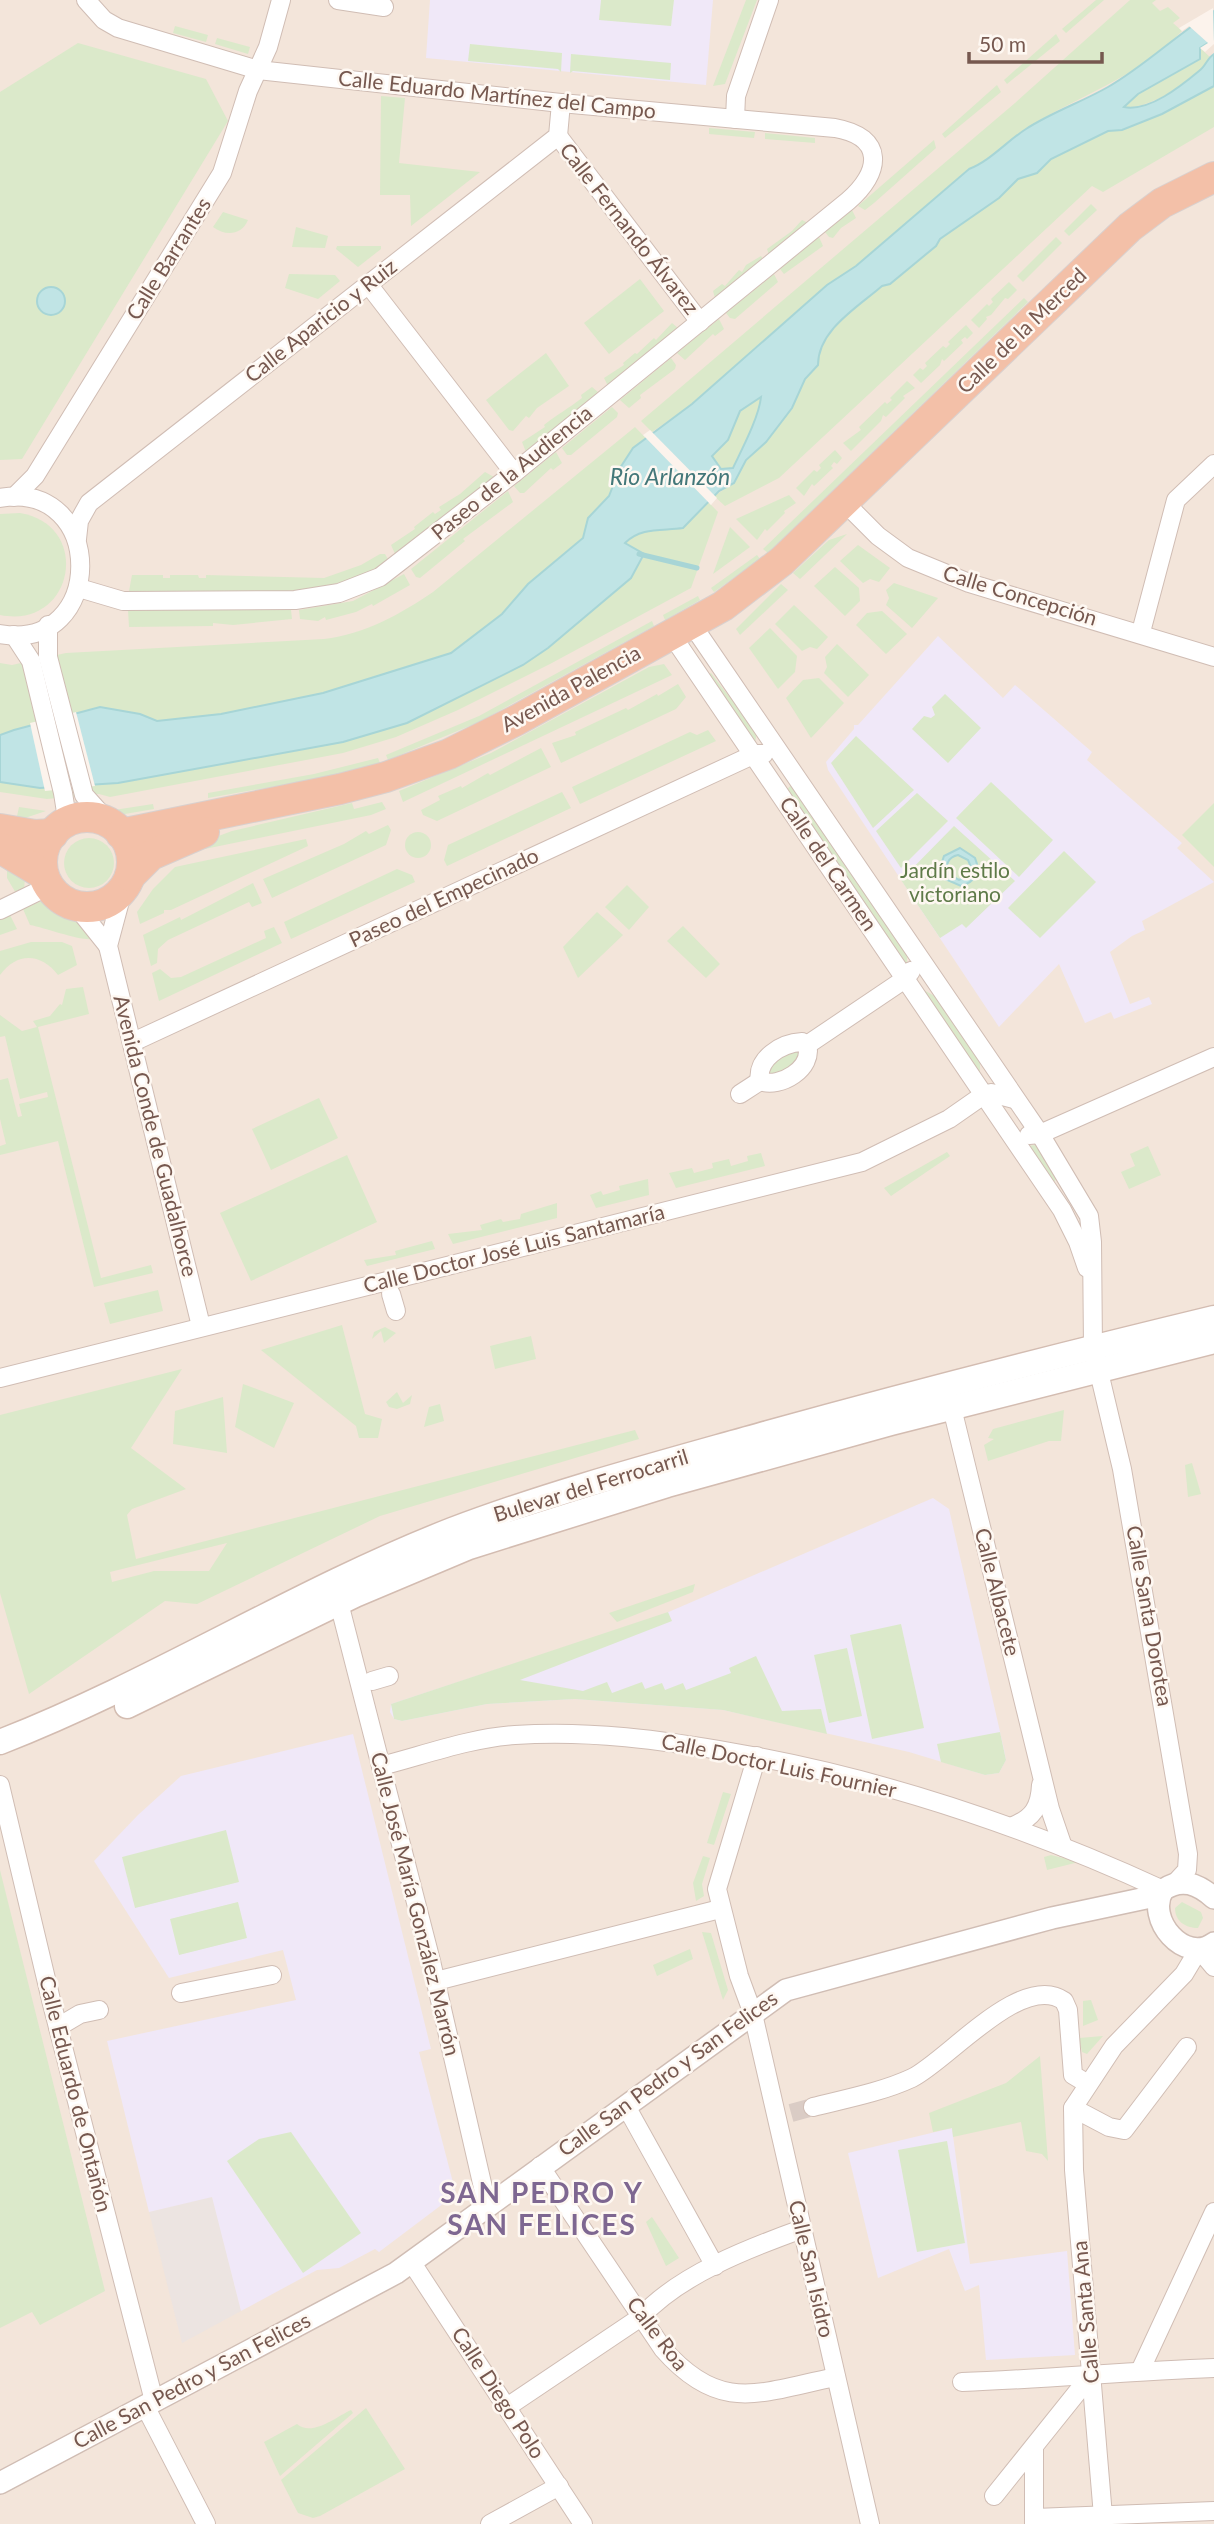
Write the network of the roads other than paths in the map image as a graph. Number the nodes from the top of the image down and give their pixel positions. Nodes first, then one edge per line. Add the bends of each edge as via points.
1 (86, 0) edge
2 (281, 0) edge
3 (338, 0) edge
4 (769, 0) edge
5 (383, 7) dead end
6 (258, 69) junction
7 (561, 103) junction
8 (735, 119) junction
9 (558, 136) junction
10 (874, 168) joint
11 (1214, 177) edge
12 (368, 284) junction
13 (700, 322) junction
14 (1214, 464) edge
15 (514, 473) junction
16 (7, 498) edge
17 (844, 502) junction
18 (77, 539) junction
19 (79, 587) junction
20 (48, 625) junction
21 (681, 629) junction
22 (1141, 632) junction
23 (7, 634) edge
24 (1214, 657) edge
25 (40, 659) junction
26 (763, 724) junction
27 (754, 754) junction
28 (789, 764) junction
29 (261, 805) junction
30 (59, 819) junction
31 (0, 828) edge
32 (116, 829) junction
33 (0, 848) edge
34 (46, 880) junction
35 (126, 883) junction
36 (76, 906) junction
37 (0, 910) edge
38 (108, 946) junction
39 (913, 947) junction
40 (905, 979) junction
41 (942, 991) junction
42 (133, 1042) junction
43 (807, 1045) junction
44 (986, 1057) junction
45 (1214, 1057) edge
46 (760, 1081) junction
47 (740, 1094) dead end
48 (982, 1096) junction
49 (1014, 1099) junction
50 (1040, 1135) junction
51 (1011, 1136) junction
52 (1062, 1210) junction
53 (1089, 1216) junction
54 (1079, 1241) junction
55 (1091, 1280) junction
56 (1214, 1318) edge
57 (201, 1326) junction
58 (1214, 1341) edge
59 (1096, 1359) junction
60 (0, 1378) edge
61 (953, 1408) junction
62 (339, 1603) junction
63 (0, 1742) edge
64 (757, 1756) junction
65 (0, 1759) edge
66 (381, 1766) junction
67 (1042, 1775) junction
68 (0, 1785) edge
69 (1013, 1826) junction
70 (1063, 1847) junction
71 (1166, 1889) junction
72 (1214, 1898) edge
73 (1120, 1901) junction
74 (720, 1909) junction
75 (1162, 1925) junction
76 (1207, 1946) edge
77 (1214, 1967) edge
78 (272, 1975) dead end
79 (436, 1981) junction
80 (181, 1993) dead end
81 (99, 2010) dead end
82 (752, 2014) junction
83 (58, 2027) junction
84 (1187, 2047) dead end
85 (1088, 2084) junction
86 (626, 2106) junction
87 (813, 2107) tunnel mouth
88 (1073, 2108) junction
89 (540, 2166) junction
90 (487, 2205) junction
91 (1214, 2212) edge
92 (802, 2229) junction
93 (412, 2263) junction
94 (715, 2266) junction
95 (641, 2317) junction
96 (1214, 2368) edge
97 (1140, 2371) junction
98 (1091, 2375) junction
99 (836, 2377) junction
100 (962, 2382) dead end
101 (150, 2404) junction
102 (507, 2407) junction
103 (1034, 2449) junction
104 (0, 2483) edge
105 (558, 2486) junction
106 (995, 2496) dead end
107 (1214, 2511) edge
108 (1102, 2515) junction
109 (1035, 2521) edge
110 (206, 2524) edge
111 (491, 2524) edge
112 (583, 2524) edge
113 (870, 2524) edge

1 - 6 street, Calle Eduardo Martínez del Campo via 118,28
2 - 6 street, Calle Barrantes
3 - 5 street
4 - 8 street via 736,96
6 - 7 street, Calle Eduardo Martínez del Campo
6 - 16 street, Calle Barrantes via 222,173 35,476
7 - 8 street, Calle Eduardo Martínez del Campo
7 - 9 street
8 - 10 street, Calle Eduardo Martínez del Campo via 849,131 867,143
9 - 12 street, Calle Aparicio y Ruiz
9 - 13 street, Calle Fernando Álvarez
10 - 13 street, Paseo de la Audiencia via 862,189
11 - 17 highway, Calle de la Merced via 1147,212
12 - 15 street
12 - 18 street, Calle Aparicio y Ruiz via 89,503 79,521
13 - 15 street, Paseo de la Audiencia
14 - 22 street via 1177,500
15 - 19 street, Paseo de la Audiencia via 391,570 339,593 295,600 123,601
16 - 18 street via 48,506
17 - 21 highway, Avenida Palencia via 752,586
17 - 22 street, Calle Concepción via 908,558 969,583
18 - 19 street via 82,563
19 - 20 street via 69,606
20 - 23 street
20 - 25 street
21 - 26 street, Calle del Carmen
21 - 27 street, Calle del Carmen
21 - 29 highway, Avenida Palencia via 449,754 386,778
22 - 24 street, Calle Concepción
23 - 25 street
25 - 30 street
25 - 32 street via 84,795
26 - 27 street via 763,739
26 - 28 street, Calle del Carmen
27 - 28 street via 779,757
27 - 40 street, Calle del Carmen
27 - 42 street, Paseo del Empecinado
28 - 39 street, Calle del Carmen
29 - 32 highway, Avenida Palencia
29 - 35 highway, Avenida Palencia via 150,855
30 - 31 highway via 35,835
30 - 32 highway via 85,818
30 - 34 highway via 42,860
32 - 35 highway via 131,854
33 - 34 highway
34 - 36 highway via 60,899
34 - 37 street
35 - 36 highway via 102,904
35 - 38 street
36 - 38 street
38 - 42 street, Avenida Conde de Guadalhorce
39 - 40 street via 912,968
39 - 41 street, Calle del Carmen
40 - 41 street via 929,983
40 - 43 street
40 - 48 street, Calle del Carmen
41 - 44 street, Calle del Carmen
42 - 57 street, Avenida Conde de Guadalhorce
43 - 46 street via 792,1042 779,1048 766,1059
43 - 46 street via 808,1061 793,1074 770,1084
44 - 48 street
44 - 49 street, Calle del Carmen
45 - 50 street
46 - 47 street
48 - 49 street via 991,1093
48 - 51 street, Calle del Carmen
48 - 57 street, Calle Doctor José Luis Santamaría via 940,1124 862,1162
49 - 50 street, Calle del Carmen
50 - 51 street
50 - 53 street, Calle del Carmen
51 - 52 street, Calle del Carmen
52 - 53 street
52 - 54 street, Calle del Carmen
53 - 54 street
53 - 55 street, Calle del Carmen
54 - 55 street, Calle del Carmen
55 - 59 street, Calle del Carmen
56 - 59 main road, Bulevar del Ferrocarril
57 - 60 street, Calle Doctor José Luis Santamaría
58 - 59 main road, Bulevar del Ferrocarril
59 - 61 main road, Bulevar del Ferrocarril
59 - 63 main road, Bulevar del Ferrocarril via 663,1463 456,1529 334,1580 116,1693
59 - 71 street, Calle Santa Dorotea via 1122,1469 1179,1790 1188,1862 1184,1876
61 - 62 main road, Bulevar del Ferrocarril via 546,1521 443,1557
61 - 67 street, Calle Albacete
62 - 65 main road, Bulevar del Ferrocarril via 171,1686
62 - 66 street, Calle José María González Marrón
64 - 66 street, Calle Doctor Luis Fournier via 639,1737 541,1734 512,1735
64 - 69 street, Calle Doctor Luis Fournier via 888,1786
64 - 74 street, Calle San Isidro via 720,1875
66 - 79 street, Calle José María González Marrón
67 - 69 street, Calle Albacete via 1037,1808 1027,1820
67 - 70 street, Calle Albacete
68 - 83 street, Calle Eduardo de Ontañón
69 - 70 street, Calle Doctor Luis Fournier
70 - 71 street, Calle Doctor Luis Fournier
71 - 72 street via 1198,1885
71 - 73 street, Calle San Pedro y San Felices
71 - 75 street via 1157,1908
73 - 75 street
73 - 82 street, Calle San Pedro y San Felices via 813,1980 786,1990
74 - 79 street
74 - 82 street, Calle San Isidro
75 - 76 street via 1177,1941
76 - 77 street
76 - 85 street via 1114,2046
78 - 80 street
79 - 90 street, Calle José María González Marrón
81 - 83 street via 80,2014
82 - 86 street, Calle San Pedro y San Felices
82 - 92 street, Calle San Isidro via 783,2115
83 - 101 street, Calle Eduardo de Ontañón
84 - 88 street via 1124,2130
85 - 87 street via 1073,2075 1064,2001 1036,1997 987,2020 910,2079
85 - 88 street
86 - 89 street, Calle San Pedro y San Felices
86 - 94 street
88 - 98 street, Calle Santa Ana
89 - 90 street, Calle San Pedro y San Felices
89 - 95 street, Calle Roa
90 - 93 street, Calle San Pedro y San Felices
91 - 97 street
92 - 94 street
92 - 99 street, Calle San Isidro
93 - 101 street, Calle San Pedro y San Felices
93 - 102 street, Calle Diego Polo
94 - 95 street via 652,2305
95 - 99 street, Calle Roa via 684,2373 705,2386 753,2393
95 - 102 street
96 - 97 street
97 - 98 street
98 - 100 street
98 - 103 street
98 - 108 street, Calle Santa Ana
99 - 113 street, Calle San Isidro
101 - 104 street, Calle San Pedro y San Felices
101 - 110 street, Calle Eduardo de Ontañón
102 - 105 street, Calle Diego Polo
103 - 106 street
103 - 109 street
105 - 111 street
105 - 112 street, Calle Diego Polo
107 - 108 street
108 - 109 street

